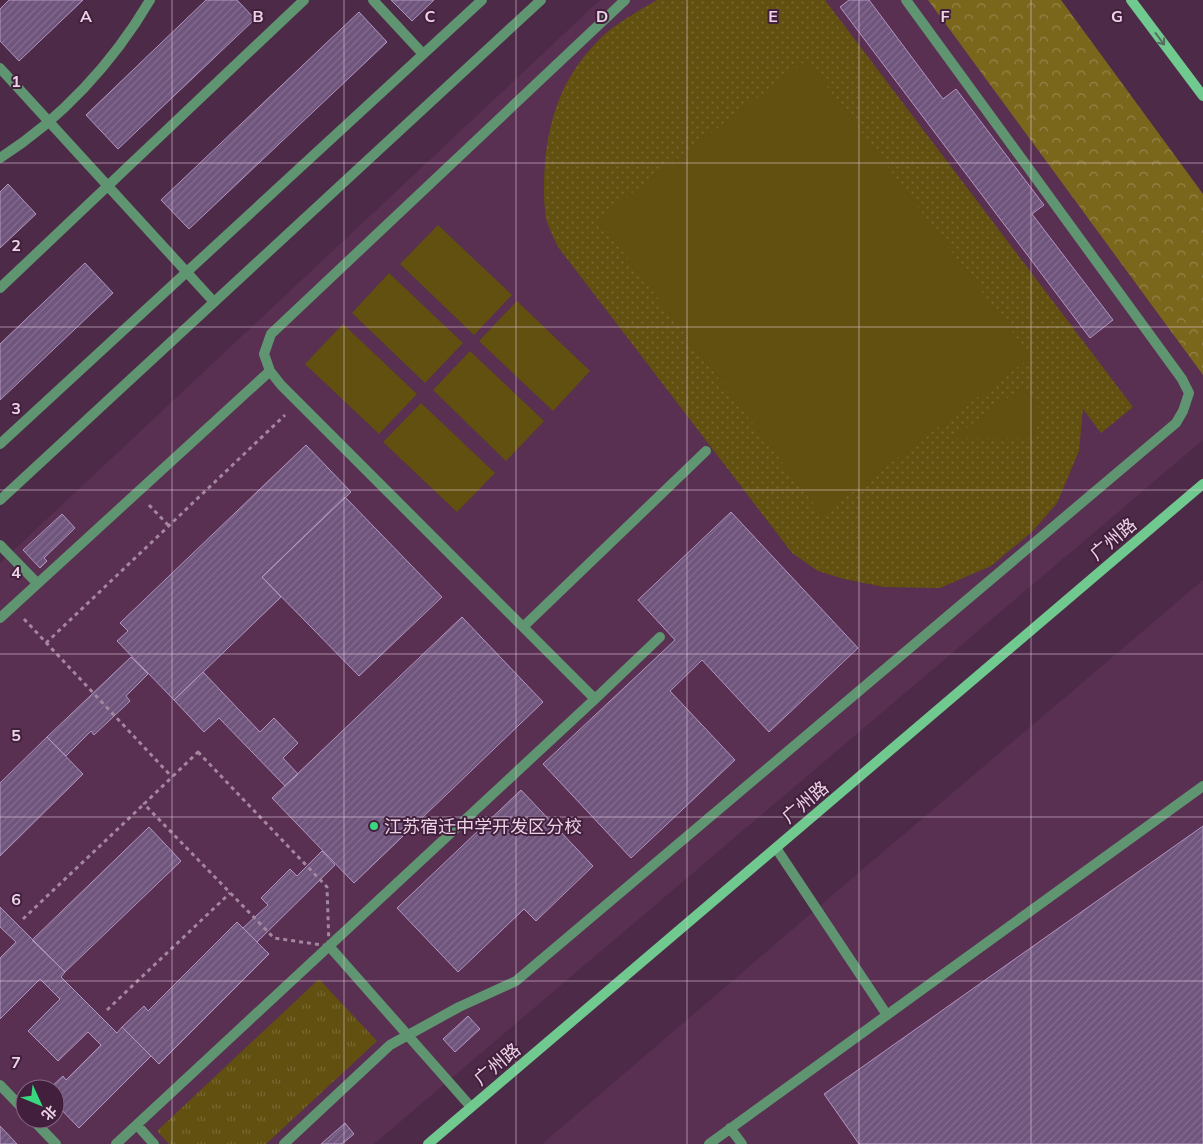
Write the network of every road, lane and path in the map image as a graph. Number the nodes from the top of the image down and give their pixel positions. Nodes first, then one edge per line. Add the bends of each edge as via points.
1 (150, 0) edge
2 (304, 0) edge
3 (372, 0) edge
4 (482, 0) edge
5 (541, 0) edge
6 (625, 0) edge
7 (906, 0) edge
8 (1131, 0) edge
9 (424, 54) junction
10 (0, 68) edge
11 (1203, 96) edge
12 (49, 122) junction
13 (0, 158) edge
14 (108, 186) junction
15 (187, 272) junction
16 (0, 288) edge
17 (214, 302) junction
18 (270, 371) junction
19 (299, 402) junction
20 (0, 444) edge
21 (706, 452) dead end
22 (1203, 484) edge
23 (137, 492) junction
24 (0, 500) edge
25 (169, 526) junction
26 (0, 545) edge
27 (38, 583) junction
28 (12, 607) junction
29 (0, 618) edge
30 (523, 627) junction
31 (660, 637) dead end
32 (46, 643) junction
33 (595, 699) junction
34 (172, 777) junction
35 (1203, 786) edge
36 (144, 804) junction
37 (776, 848) junction
38 (230, 893) junction
39 (23, 918) dead end
40 (329, 946) junction
41 (107, 1010) dead end
42 (887, 1015) junction
43 (408, 1035) junction
44 (0, 1085) edge
45 (15, 1101) edge
46 (471, 1107) junction
47 (137, 1125) junction
48 (730, 1128) junction
49 (42, 1129) edge
50 (56, 1144) edge
51 (116, 1144) edge
52 (154, 1144) edge
53 (284, 1144) edge
54 (428, 1144) edge
55 (709, 1144) edge
56 (742, 1144) edge

1 - 12 street via 110,58
2 - 14 street
3 - 9 street
4 - 9 street
5 - 17 street
6 - 18 street via 271,334 264,354
7 - 43 street via 1182,379 1189,393 1184,411 1176,423 516,981
8 -> 11 main road
9 - 15 street
10 - 12 street
12 - 13 street
12 - 14 street
14 - 15 street
14 - 16 street
15 - 17 street
15 - 20 street
17 - 24 street
18 - 19 street
18 - 23 street
19 - 25 path
19 - 30 street
21 - 30 street
22 - 37 main road, 广州路
23 - 25 path
23 - 27 street
25 - 32 path
26 - 27 street
27 - 28 street
28 - 29 street
28 - 32 path
30 - 33 street
31 - 33 street
32 - 34 path
33 - 40 street
34 - 36 path
34 - 40 path via 198,752 327,887
35 - 42 street
36 - 38 path
36 - 39 path
37 - 42 street
37 - 46 main road, 广州路
38 - 40 path via 274,938
38 - 41 path
40 - 43 street
40 - 47 street
42 - 48 street
43 - 46 street
43 - 53 street via 390,1045
44 - 45 street
46 - 54 main road, 广州路
47 - 51 street
47 - 52 street
48 - 55 street
48 - 56 street
49 - 50 street

